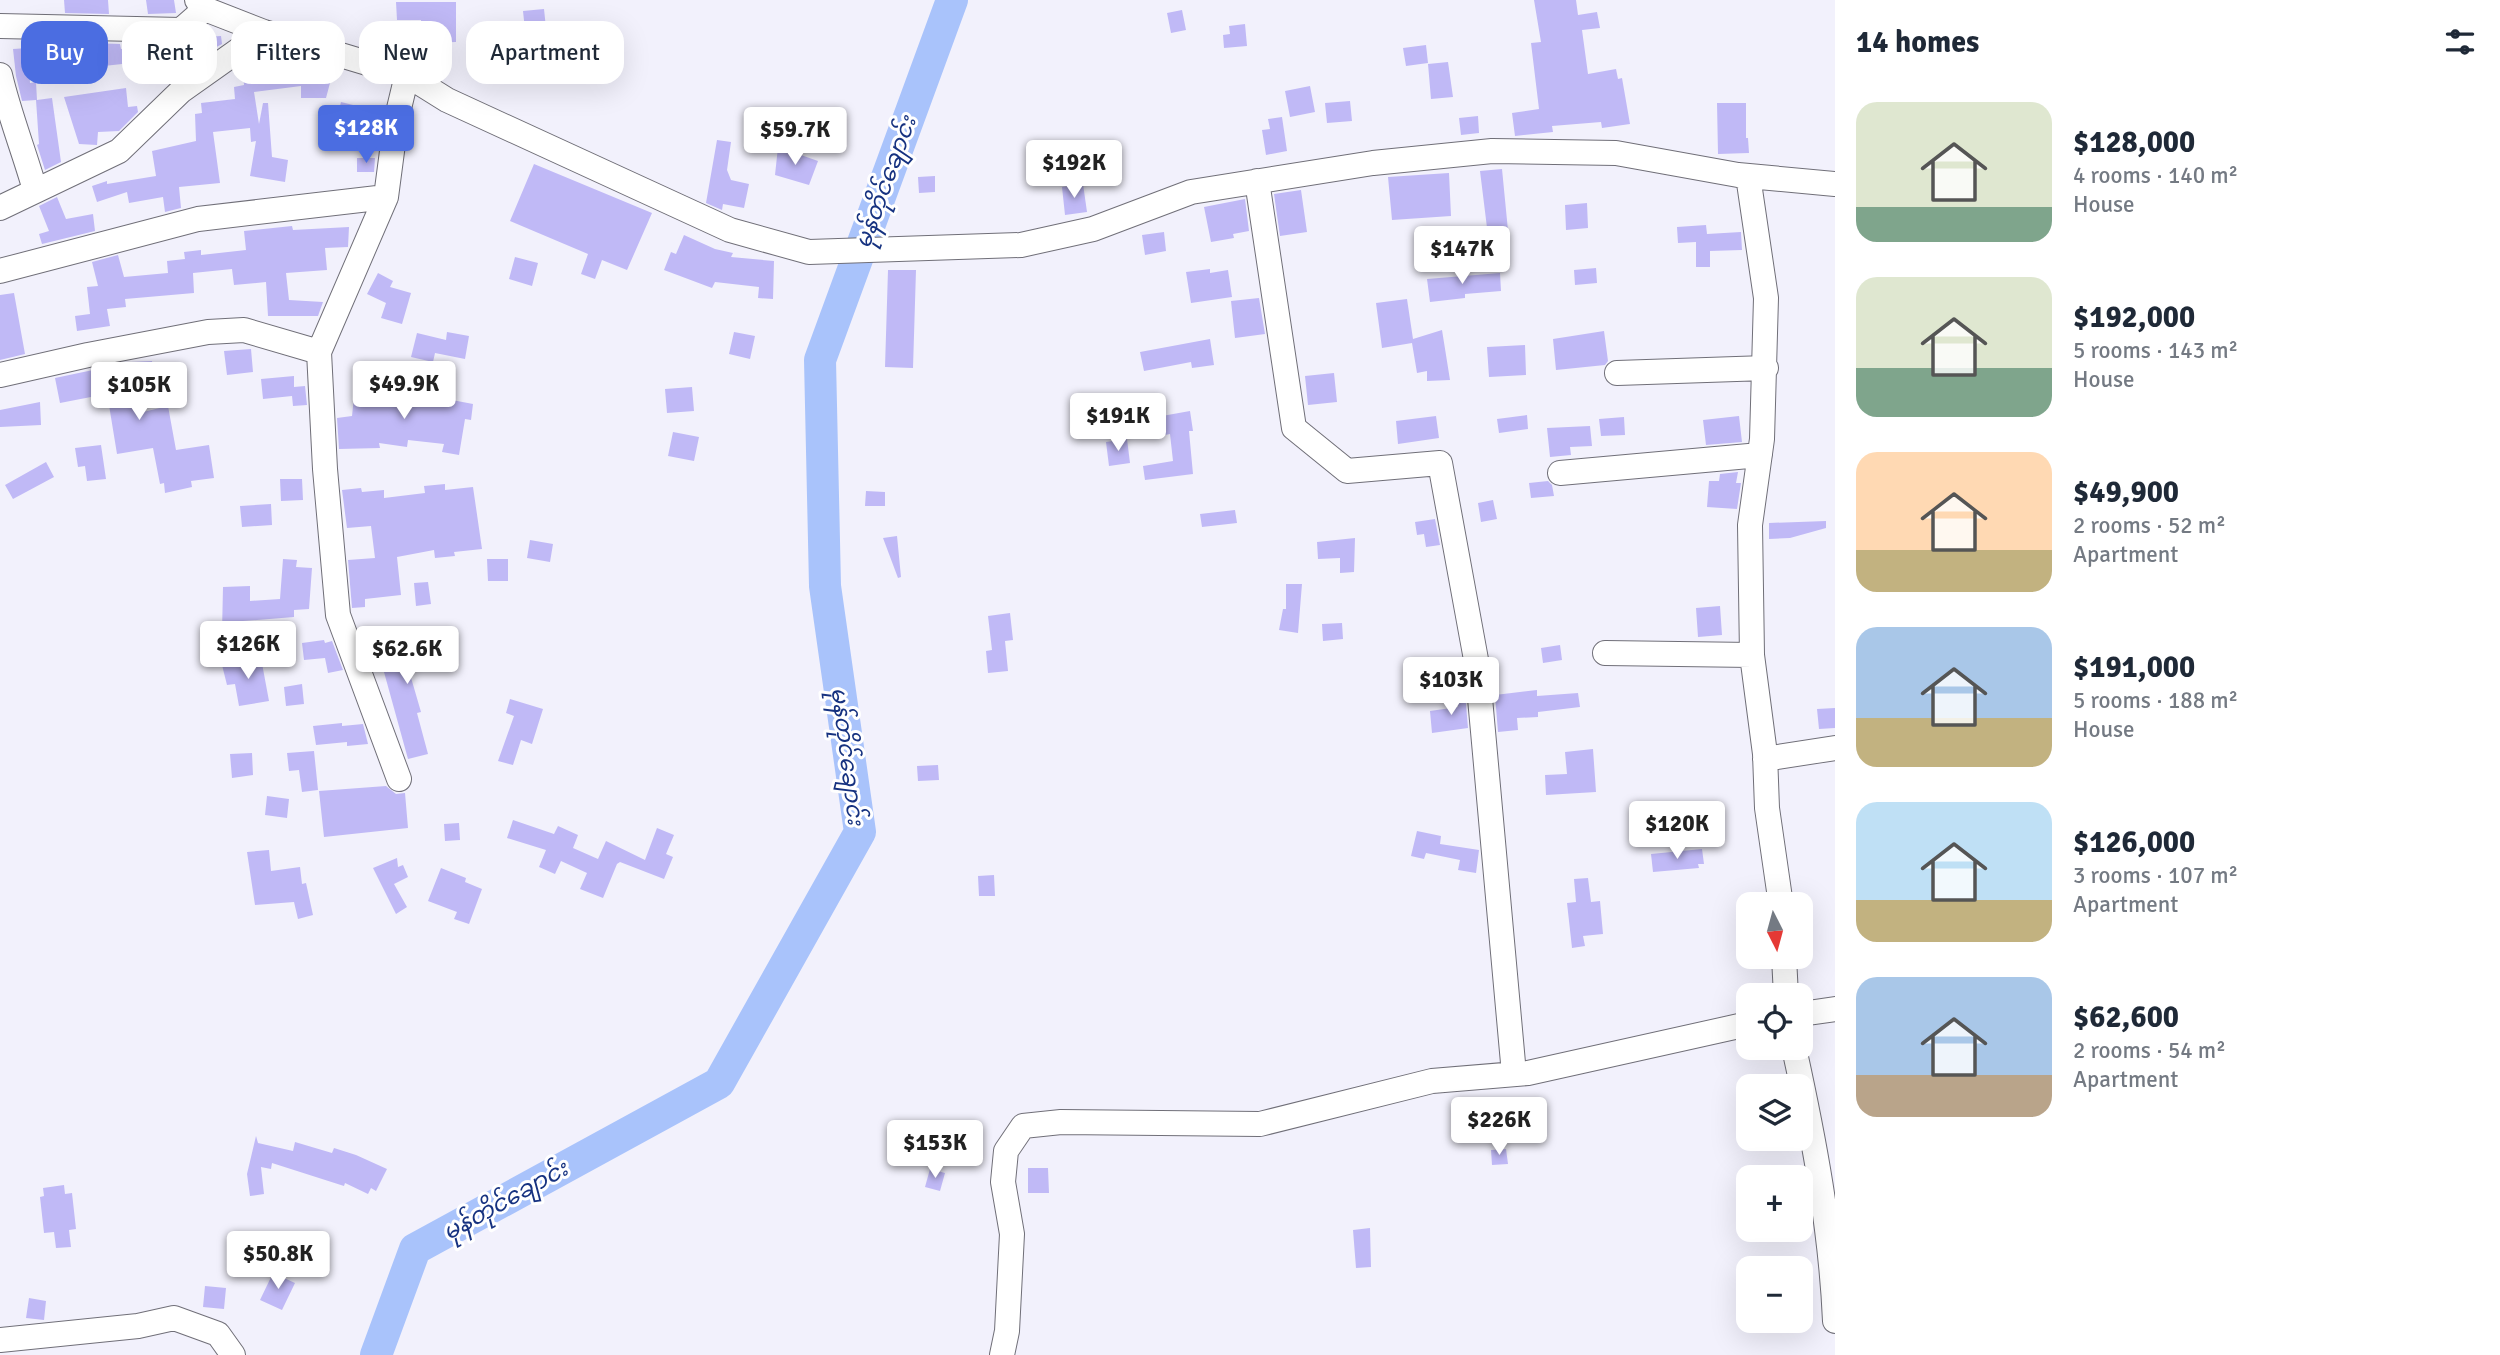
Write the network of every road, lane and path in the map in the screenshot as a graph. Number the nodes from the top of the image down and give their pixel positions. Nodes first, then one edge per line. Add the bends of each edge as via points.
1 (201, 5) edge
2 (238, 21) edge
3 (0, 26) edge
4 (231, 55) edge
5 (0, 75) edge
6 (405, 84) edge
7 (421, 84) edge
8 (4, 114) edge
9 (1748, 176) junction
10 (1257, 181) junction
11 (1835, 184) edge
12 (35, 190) junction
13 (386, 197) junction
14 (0, 208) edge
15 (0, 271) edge
16 (319, 352) junction
17 (1766, 368) junction
18 (1617, 373) dead end
19 (0, 375) edge
20 (1760, 455) junction
21 (1560, 473) dead end
22 (1605, 653) dead end
23 (1752, 655) junction
24 (1835, 748) edge
25 (1765, 759) junction
26 (399, 779) dead end
27 (1779, 892) edge
28 (1835, 1009) edge
29 (1813, 1012) edge
30 (1736, 1027) edge
31 (1797, 1060) edge
32 (1514, 1074) junction
33 (1835, 1321) edge
34 (0, 1340) edge
35 (233, 1355) edge
36 (1002, 1355) edge

1 - 2 street
1 - 3 street via 181,30
4 - 12 street via 181,91 118,150
5 - 8 street
6 - 13 street
7 - 10 street via 447,100 730,230 810,252 1021,245 1093,229 1191,192
8 - 12 street via 20,138
9 - 10 street via 1616,153 1492,151
9 - 11 street
9 - 17 street via 1766,298
10 - 32 street via 1294,428 1347,471 1440,463 1479,676
12 - 14 street
13 - 15 street via 198,219
13 - 16 street
16 - 19 street via 244,330 208,332
16 - 26 street via 338,615
17 - 18 street
17 - 20 street
20 - 21 street
20 - 23 street via 1750,525
22 - 23 street
23 - 25 street
24 - 25 street
25 - 27 street
28 - 29 street
30 - 32 street
31 - 33 street via 1827,1219
32 - 36 street via 1432,1081 1260,1124 1061,1122 1023,1126 1006,1151 1003,1182 1012,1234
34 - 35 street via 174,1318 218,1334

